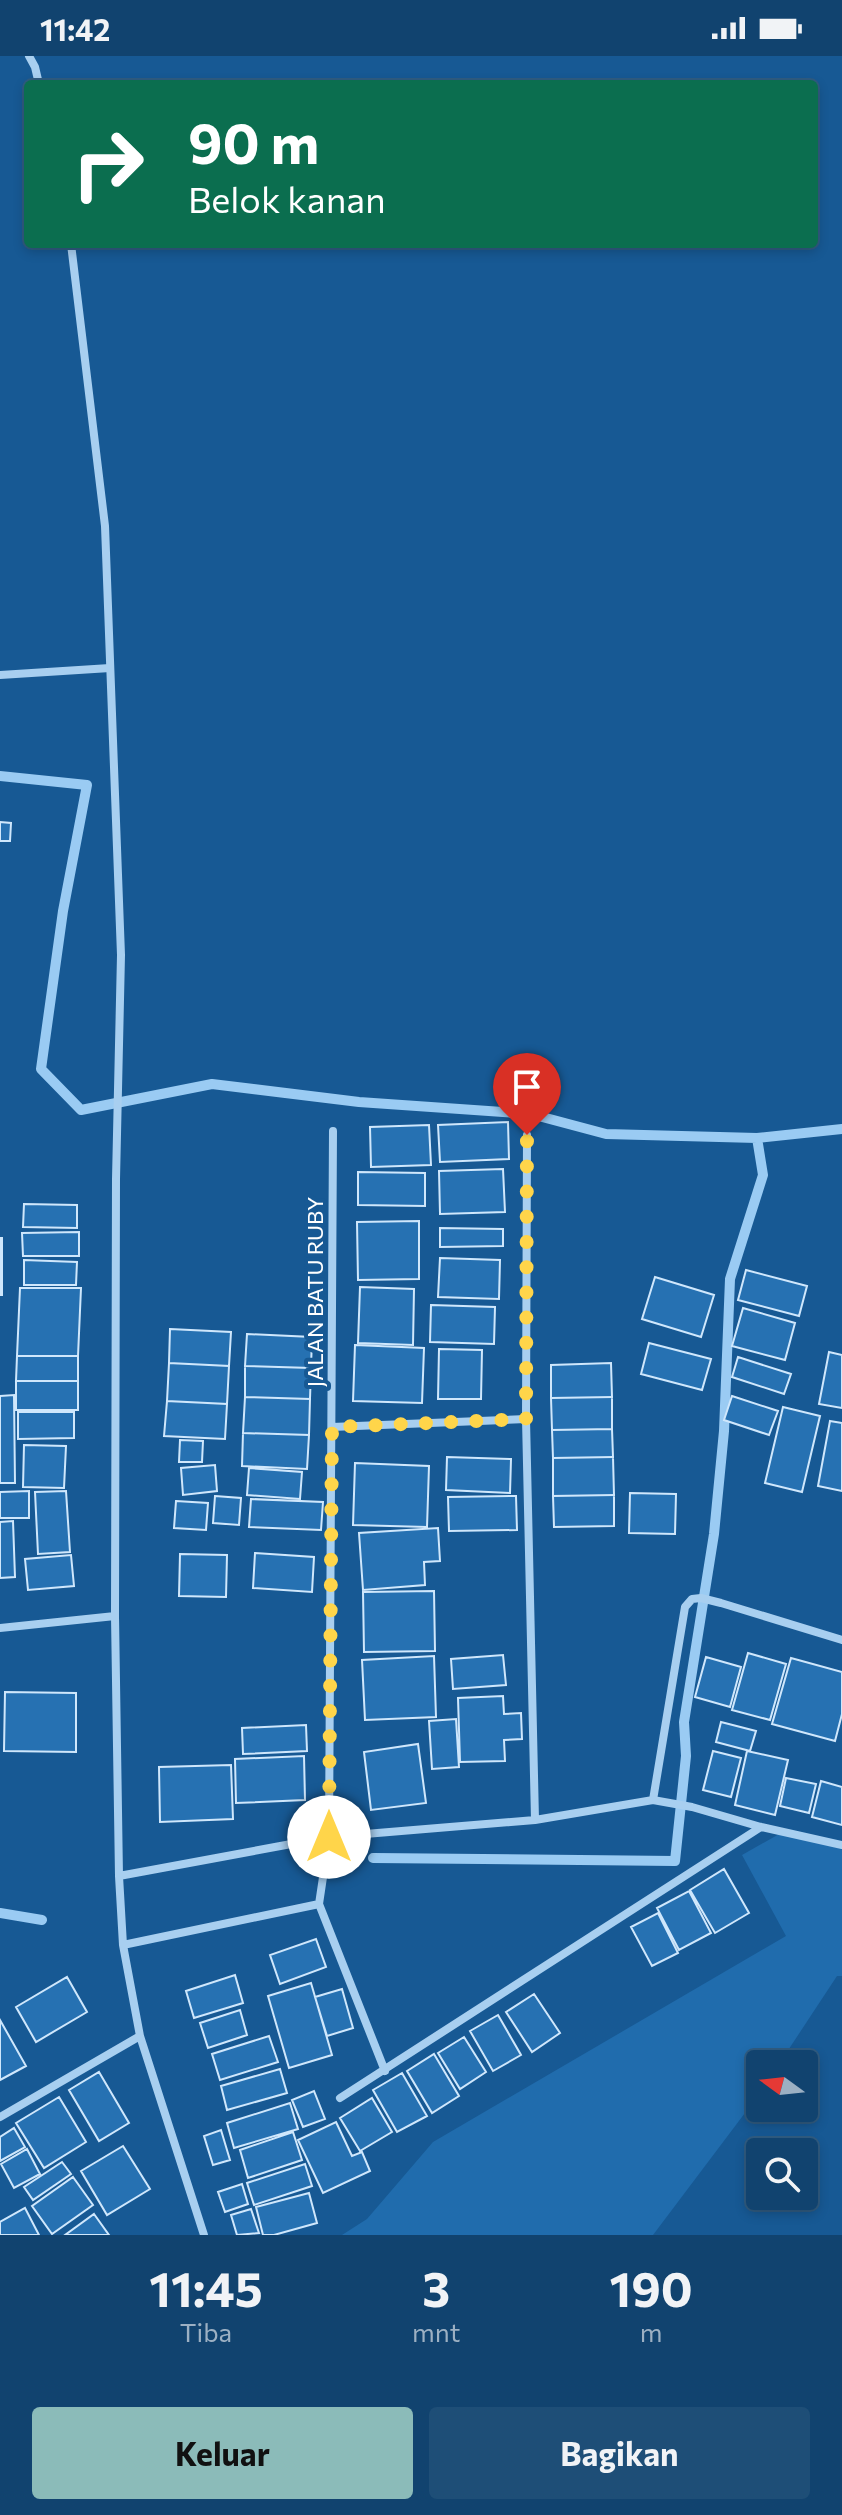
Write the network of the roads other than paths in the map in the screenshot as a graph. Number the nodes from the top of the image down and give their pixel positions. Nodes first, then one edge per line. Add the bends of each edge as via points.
1 (29, 56) edge
2 (38, 80) edge
3 (71, 248) edge
4 (110, 668) junction
5 (0, 675) edge
6 (333, 1131) dead end
7 (527, 1135) dead end
8 (526, 1419) junction
9 (332, 1427) junction
10 (115, 1616) junction
11 (0, 1628) edge
12 (842, 1640) edge
13 (653, 1800) junction
14 (535, 1820) junction
15 (761, 1827) junction
16 (329, 1837) junction
17 (842, 1845) edge
18 (119, 1876) junction
19 (319, 1904) junction
20 (123, 1945) junction
21 (140, 2036) junction
22 (385, 2071) junction
23 (340, 2098) dead end
24 (0, 2117) edge
25 (203, 2235) edge

1 - 2 street
3 - 4 street via 105,526
4 - 5 street
4 - 10 street via 121,955
6 - 9 street, JALAN BATU RUBY
7 - 8 street
8 - 9 street
8 - 14 street
9 - 16 street, JALAN BATU RUBY
10 - 11 street
10 - 18 street
12 - 13 street via 692,1599 685,1607
13 - 14 street
13 - 15 street
14 - 16 street
15 - 17 street
15 - 22 street
16 - 18 street
16 - 19 street, JALAN BATU RUBY
18 - 20 street
19 - 20 street
19 - 22 street
20 - 21 street
21 - 24 street
21 - 25 street
22 - 23 street

